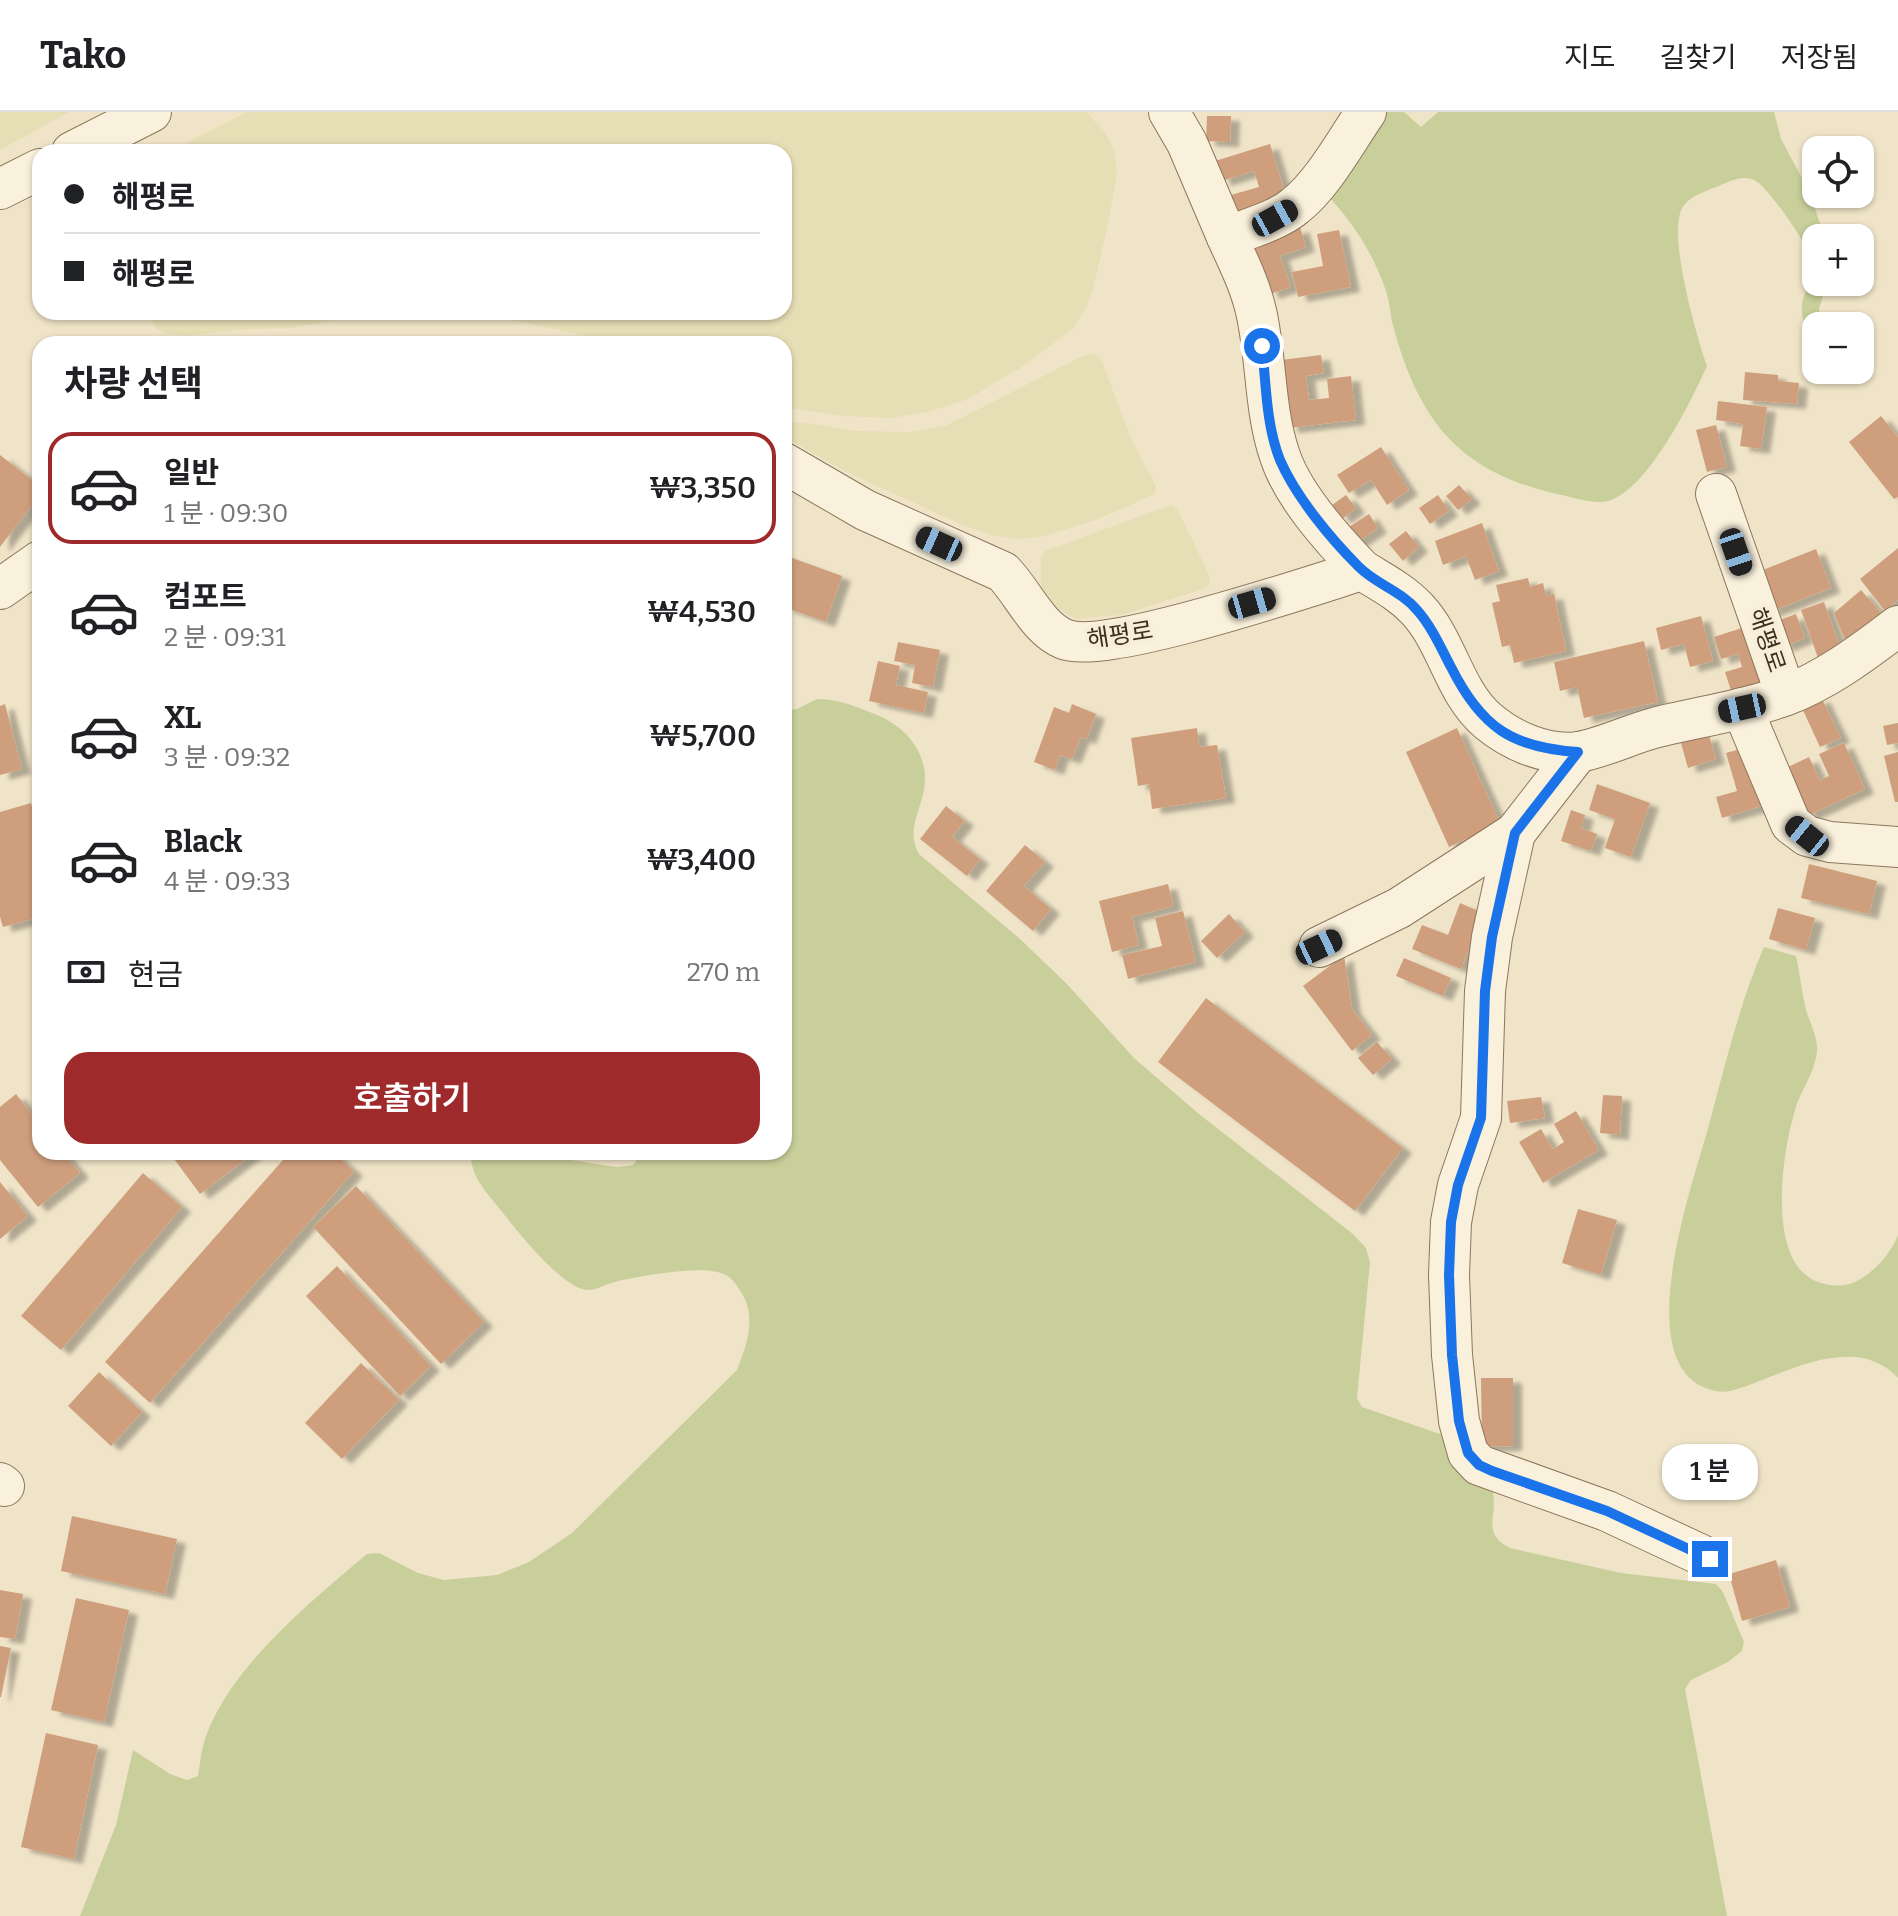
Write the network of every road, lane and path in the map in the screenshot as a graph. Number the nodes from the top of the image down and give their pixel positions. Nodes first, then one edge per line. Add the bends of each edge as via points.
1 (151, 112) edge
2 (1169, 112) edge
3 (1366, 112) edge
4 (88, 144) edge
5 (32, 173) edge
6 (0, 189) edge
7 (1227, 237) junction
8 (792, 468) edge
9 (1716, 494) dead end
10 (32, 567) edge
11 (1362, 570) junction
12 (0, 589) edge
13 (1898, 626) edge
14 (1786, 695) junction
15 (1742, 708) junction
16 (1578, 752) junction
17 (1515, 833) junction
18 (1898, 847) edge
19 (1319, 947) dead end
20 (1710, 1559) dead end

1 - 4 street
2 - 7 street, 해평로
3 - 7 street via 1295,207
5 - 6 street
7 - 11 street, 해평로 via 1256,309 1280,459 1336,543
8 - 11 street, 해평로 via 865,510 1003,572 1047,628 1080,643 1167,627
9 - 14 street, 해평로
10 - 12 street
11 - 16 street, 해평로 via 1417,609 1466,697 1485,718 1525,744
13 - 14 street, 해평로 via 1822,678
14 - 15 street, 해평로
15 - 16 street, 해평로
15 - 18 street via 1791,824 1807,836 1830,842
16 - 17 street
17 - 19 street via 1399,908
17 - 20 street via 1485,991 1481,1118 1451,1222 1452,1355 1459,1421 1468,1453 1479,1465 1607,1511

